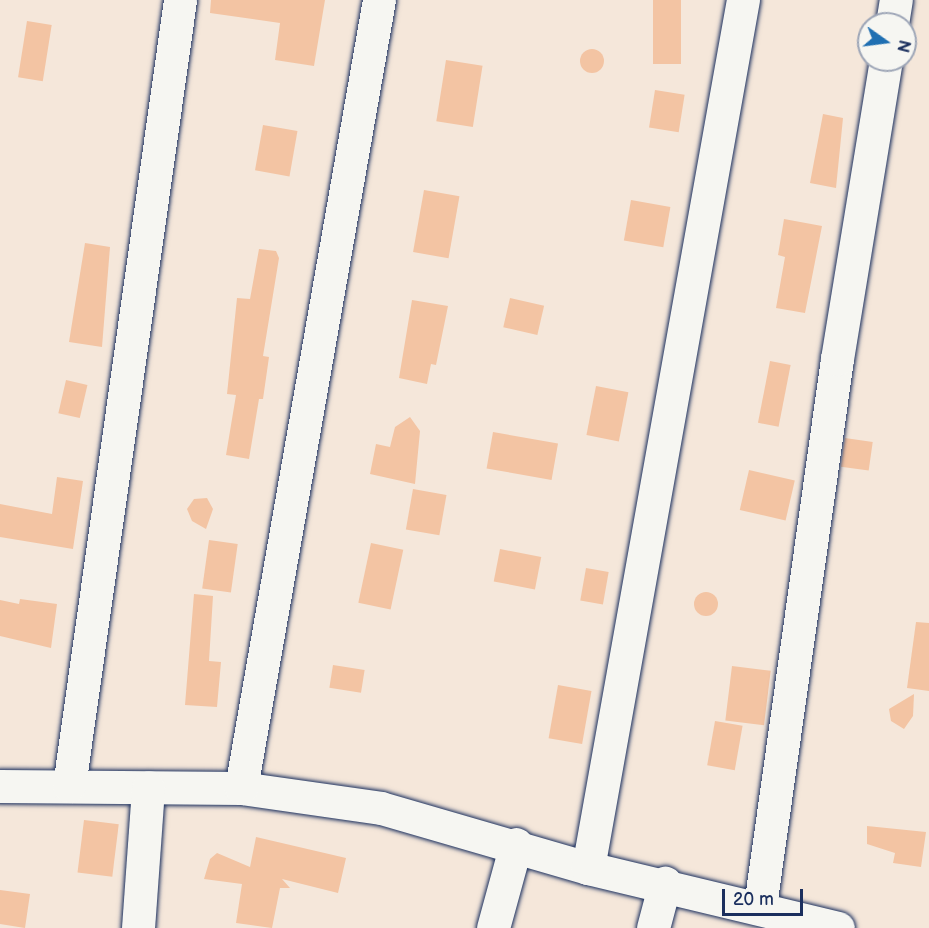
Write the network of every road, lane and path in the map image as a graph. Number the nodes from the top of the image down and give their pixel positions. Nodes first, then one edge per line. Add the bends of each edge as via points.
1 (180, 0) edge
2 (379, 0) edge
3 (743, 0) edge
4 (884, 72) edge
5 (0, 786) edge
6 (69, 786) junction
7 (147, 787) junction
8 (241, 788) junction
9 (516, 844) junction
10 (588, 868) junction
11 (665, 883) junction
12 (760, 906) junction
13 (138, 928) edge
14 (493, 928) edge
15 (653, 928) edge
16 (838, 928) edge

1 - 6 street
2 - 8 street
3 - 10 street
4 - 12 street via 837,359
5 - 6 street
6 - 7 street
7 - 8 street
7 - 13 street
8 - 9 street via 381,808
9 - 10 street
9 - 14 street
10 - 11 street
11 - 12 street
11 - 15 street
12 - 16 street

